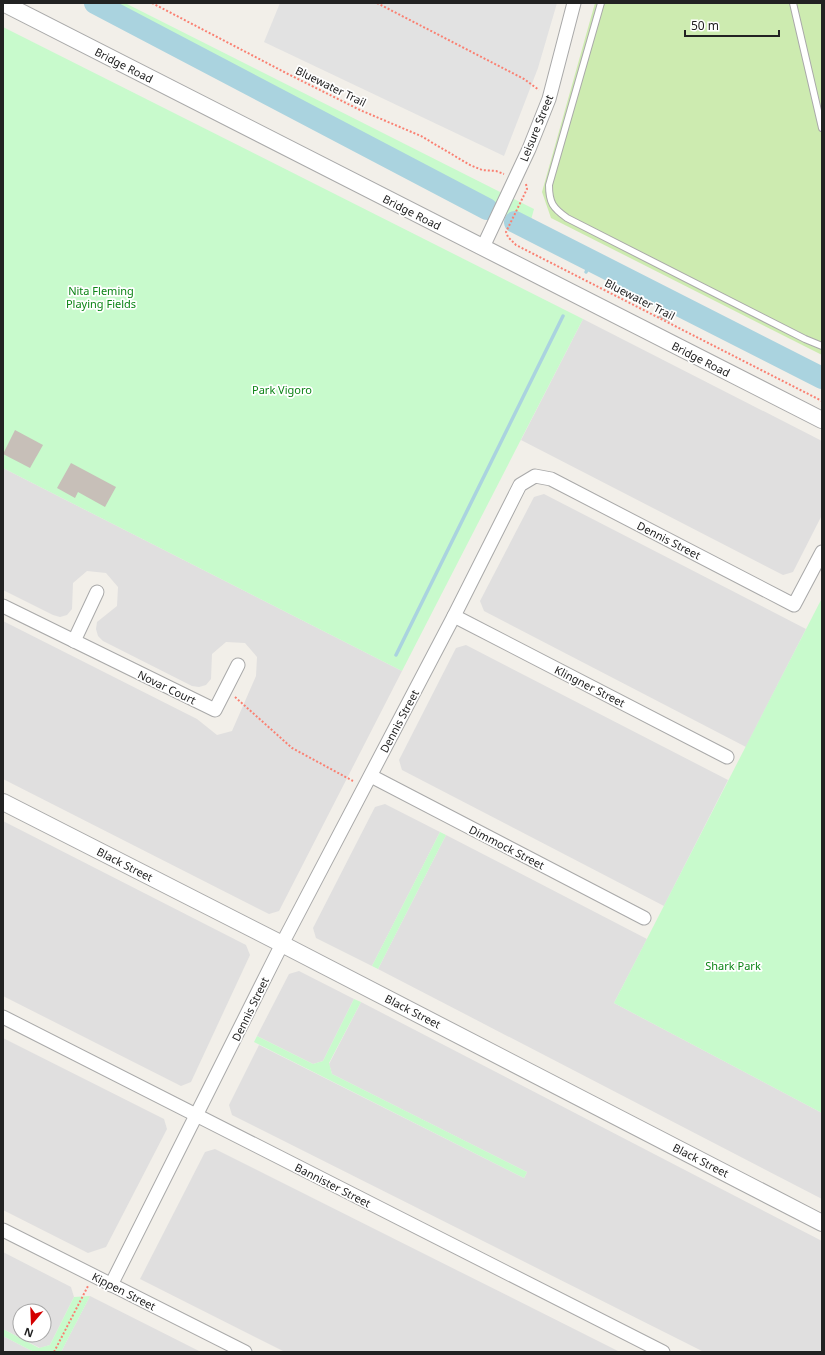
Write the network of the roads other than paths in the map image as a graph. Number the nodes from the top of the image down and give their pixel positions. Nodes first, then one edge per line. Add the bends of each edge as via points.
1 (3, 3) edge
2 (574, 3) edge
3 (601, 3) edge
4 (793, 3) edge
5 (822, 128) edge
6 (483, 247) junction
7 (822, 346) edge
8 (822, 420) edge
9 (822, 552) edge
10 (97, 592) dead end
11 (3, 606) edge
12 (454, 616) junction
13 (74, 641) junction
14 (238, 665) dead end
15 (726, 757) dead end
16 (368, 781) junction
17 (3, 802) edge
18 (644, 918) dead end
19 (282, 944) junction
20 (3, 1017) edge
21 (197, 1116) junction
22 (822, 1223) edge
23 (3, 1230) edge
24 (111, 1285) junction
25 (245, 1352) edge
26 (663, 1352) edge

1 - 6 street, Bridge Road
2 - 6 street, Leisure Street via 549,97 529,149
3 - 7 lane via 549,184 549,196 553,206 567,218
4 - 5 lane
6 - 8 street, Bridge Road
9 - 12 street, Dennis Street via 794,605 550,479 535,476 520,485
10 - 13 street
11 - 13 street, Novar Court
12 - 15 street, Klingner Street
12 - 16 street, Dennis Street
13 - 14 street, Novar Court via 215,710
16 - 18 street, Dimmock Street
16 - 19 street, Dennis Street
17 - 19 street, Black Street
19 - 21 street, Dennis Street
19 - 22 street, Black Street
20 - 21 street, Bannister Street
21 - 24 street, Dennis Street
21 - 26 street, Bannister Street
23 - 24 street, Kippen Street
24 - 25 street, Kippen Street

